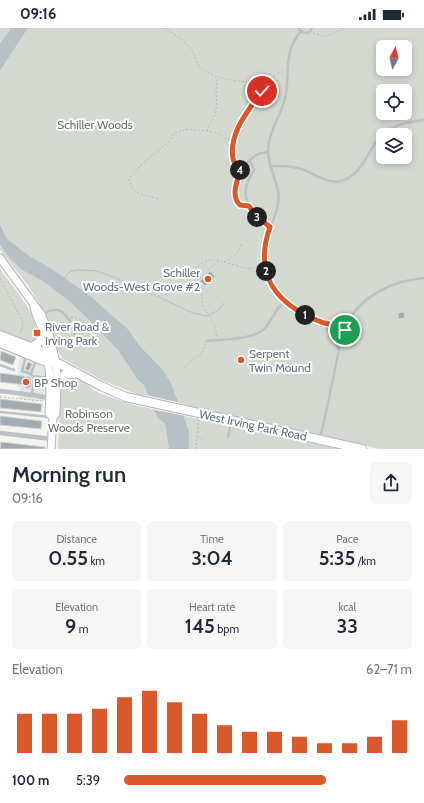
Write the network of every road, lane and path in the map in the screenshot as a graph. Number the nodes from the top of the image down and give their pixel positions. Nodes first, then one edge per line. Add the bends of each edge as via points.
1 (164, 28) edge
2 (299, 28) edge
3 (312, 28) edge
4 (344, 28) edge
5 (301, 31) junction
6 (310, 32) junction
7 (288, 69) junction
8 (218, 77) junction
9 (246, 82) junction
10 (263, 88) junction
11 (261, 93) junction
12 (256, 96) junction
13 (275, 99) dead end
14 (424, 120) edge
15 (207, 131) junction
16 (234, 141) junction
17 (268, 152) junction
18 (250, 161) junction
19 (270, 166) junction
20 (241, 172) junction
21 (158, 199) dead end
22 (249, 206) junction
23 (270, 227) junction
24 (242, 243) dead end
25 (0, 258) edge
26 (218, 261) junction
27 (224, 262) junction
28 (264, 264) junction
29 (249, 268) junction
30 (262, 275) dead end
31 (0, 278) edge
32 (424, 278) edge
33 (179, 280) dead end
34 (284, 301) junction
35 (33, 305) junction
36 (41, 314) junction
37 (67, 318) junction
38 (350, 318) junction
39 (322, 324) junction
40 (94, 326) dead end
41 (18, 334) dead end
42 (0, 335) edge
43 (44, 335) junction
44 (217, 340) junction
45 (207, 341) joint
46 (0, 343) edge
47 (77, 347) dead end
48 (30, 350) junction
49 (339, 352) junction
50 (48, 354) junction
51 (37, 357) junction
52 (52, 362) junction
53 (0, 365) edge
54 (185, 368) dead end
55 (14, 370) dead end
56 (77, 373) junction
57 (31, 374) junction
58 (34, 376) junction
59 (50, 381) junction
60 (0, 391) edge
61 (32, 394) junction
62 (0, 397) edge
63 (48, 400) junction
64 (0, 412) edge
65 (53, 418) junction
66 (200, 419) dead end
67 (232, 420) junction
68 (0, 434) edge
69 (197, 437) junction
70 (228, 437) dead end
71 (52, 439) junction
72 (319, 439) junction
73 (204, 441) dead end
74 (52, 449) edge
75 (196, 449) edge
76 (362, 449) edge

1 - 8 path via 185,42 193,52 198,65
2 - 5 lane
3 - 6 lane
4 - 6 path via 325,37
5 - 6 lane
5 - 7 lane via 290,48
7 - 10 path via 274,76
7 - 17 lane via 282,110
8 - 9 path
8 - 15 path via 215,85 216,112
9 - 10 path via 250,80
9 - 12 path via 245,87
10 - 11 path
11 - 12 path
11 - 13 path
12 - 16 path via 243,118
14 - 19 lane via 404,123 386,132 375,142 358,169 341,181 324,180 294,166
15 - 16 path
15 - 21 path via 187,129 173,134 170,141 142,164 129,179 130,184 141,195
16 - 20 path via 233,157
17 - 18 lane via 257,154
17 - 19 lane
18 - 20 lane
18 - 22 lane via 254,170 246,185
19 - 23 lane via 279,198
20 - 22 lane via 236,186 236,199 238,204
22 - 23 lane via 255,215
23 - 28 lane
24 - 27 path via 238,253
25 - 35 main road
26 - 27 path
26 - 33 path via 207,260
26 - 44 path via 196,282 206,291 202,296 203,306 215,328
27 - 29 path
28 - 29 path
28 - 34 lane via 272,286
29 - 30 path
31 - 41 path via 23,323
32 - 38 lane via 399,282 382,290 363,303
34 - 39 lane via 295,310
34 - 44 lane via 261,331 250,336
35 - 36 main road
35 - 43 main road
36 - 37 lane via 57,310
36 - 52 main road via 50,335
37 - 40 path via 76,318
37 - 47 lane
38 - 39 lane via 333,325
38 - 49 lane
39 - 49 lane via 334,335
42 - 48 main road
43 - 48 main road
43 - 50 main road
44 - 45 lane
45 - 54 path via 200,355 192,359
46 - 48 main road
48 - 50 main road
48 - 51 main road, West Irving Park Road
48 - 57 lane via 22,371
49 - 72 lane
50 - 52 main road
51 - 52 main road, West Irving Park Road
51 - 57 lane
52 - 56 main road, West Irving Park Road
52 - 59 main road
53 - 55 lane
56 - 59 main road
56 - 67 main road, West Irving Park Road via 114,392 145,402
57 - 58 lane
58 - 59 lane
58 - 61 lane
59 - 63 main road
59 - 65 main road via 56,414
60 - 61 street
61 - 63 street
62 - 63 path
63 - 65 main road via 49,413
64 - 65 lane
65 - 71 main road
66 - 69 path
67 - 70 lane
67 - 72 main road, West Irving Park Road
68 - 71 street
69 - 73 path
69 - 75 path
71 - 74 main road
72 - 76 main road, West Irving Park Road

